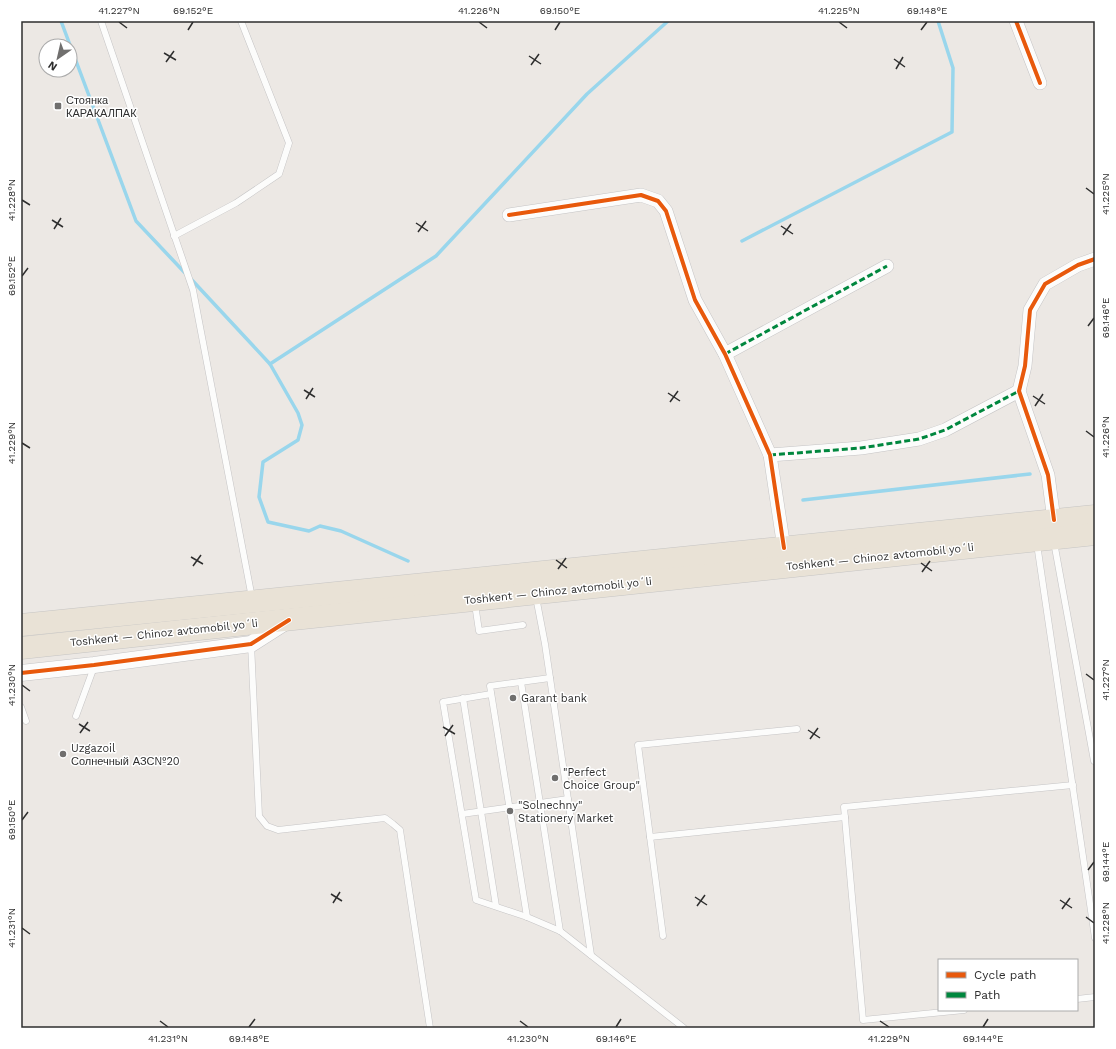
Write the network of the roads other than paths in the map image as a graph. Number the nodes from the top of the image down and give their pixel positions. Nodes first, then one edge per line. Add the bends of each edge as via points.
1 (101, 21) edge
2 (241, 21) edge
3 (1016, 21) edge
4 (1040, 83) dead end
5 (509, 215) dead end
6 (174, 236) junction
7 (1095, 258) edge
8 (887, 266) dead end
9 (725, 354) junction
10 (1019, 391) junction
11 (770, 456) junction
12 (1095, 516) edge
13 (1048, 533) junction
14 (1095, 534) edge
15 (784, 548) junction
16 (535, 594) junction
17 (474, 600) junction
18 (253, 602) junction
19 (289, 620) junction
20 (523, 625) dead end
21 (21, 626) edge
22 (251, 644) junction
23 (21, 648) edge
24 (94, 665) junction
25 (21, 673) edge
26 (550, 678) junction
27 (521, 682) junction
28 (491, 694) junction
29 (463, 698) junction
30 (21, 707) edge
31 (76, 716) dead end
32 (26, 721) dead end
33 (797, 729) dead end
34 (1094, 761) edge
35 (1073, 785) junction
36 (568, 799) junction
37 (540, 803) junction
38 (509, 807) junction
39 (481, 811) junction
40 (462, 814) junction
41 (845, 817) junction
42 (650, 837) junction
43 (496, 906) junction
44 (527, 917) junction
45 (560, 931) junction
46 (663, 936) dead end
47 (1095, 938) edge
48 (591, 955) junction
49 (1095, 997) edge
50 (1078, 999) edge
51 (954, 1011) edge
52 (430, 1028) edge
53 (684, 1028) edge

1 - 6 lane
2 - 6 lane via 289,143 279,174 236,203
3 - 4 street
5 - 9 street via 641,196 658,201 666,211 695,300
6 - 18 lane via 193,290
7 - 10 street via 1045,284 1030,310 1025,366
8 - 9 street
9 - 11 street
10 - 11 street via 945,430 919,439 861,448
10 - 13 street via 1048,475
11 - 15 street
12 - 13 highway, Toshkent — Chinoz avtomobil yoʻli
13 - 14 highway, Toshkent — Chinoz avtomobil yoʻli
13 - 15 highway, Toshkent — Chinoz avtomobil yoʻli
13 - 16 highway, Toshkent — Chinoz avtomobil yoʻli
13 - 34 lane
13 - 35 lane
15 - 18 highway, Toshkent — Chinoz avtomobil yoʻli
16 - 17 highway, Toshkent — Chinoz avtomobil yoʻli
16 - 26 lane
17 - 19 highway, Toshkent — Chinoz avtomobil yoʻli
17 - 20 lane via 478,631
18 - 21 highway, Toshkent — Chinoz avtomobil yoʻli
19 - 22 street
19 - 23 highway, Toshkent — Chinoz avtomobil yoʻli
22 - 24 street
22 - 52 lane via 259,816 267,826 278,830 385,818 400,830
24 - 25 street
24 - 31 lane
26 - 27 lane
26 - 36 lane
27 - 28 lane via 490,686
27 - 37 lane
28 - 29 lane
28 - 38 lane
29 - 39 lane
29 - 40 lane via 443,702
30 - 32 lane
33 - 42 lane via 638,745
35 - 41 lane via 844,807
35 - 47 lane
36 - 37 lane
36 - 48 lane
37 - 38 lane
37 - 45 lane
38 - 39 lane
38 - 44 lane
39 - 40 lane
39 - 43 lane
40 - 43 lane via 476,900
41 - 42 lane
41 - 51 lane via 863,1020
42 - 46 lane
43 - 44 lane
44 - 45 lane
45 - 48 lane
48 - 53 lane
49 - 50 lane

